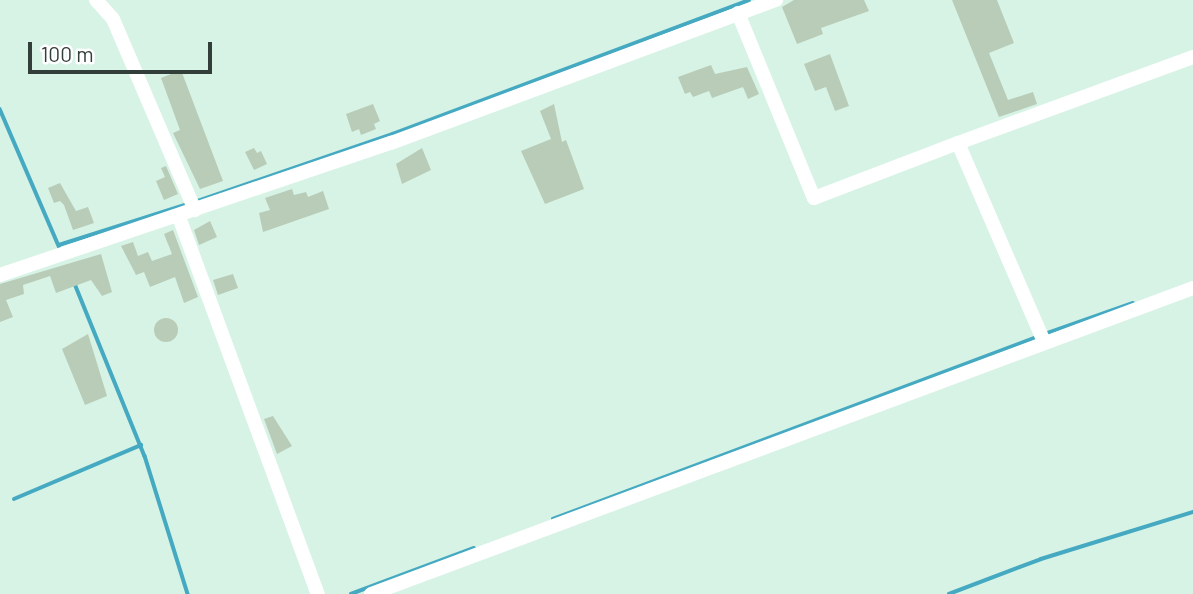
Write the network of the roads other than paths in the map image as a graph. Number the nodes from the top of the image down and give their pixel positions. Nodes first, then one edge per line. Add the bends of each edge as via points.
1 (96, 0) edge
2 (776, 0) edge
3 (740, 7) edge
4 (1193, 57) edge
5 (958, 143) junction
6 (193, 205) junction
7 (179, 217) junction
8 (0, 275) edge
9 (1193, 288) edge
10 (1042, 338) junction
11 (318, 594) edge
12 (371, 594) edge

1 - 6 street via 113,19
2 - 3 street
3 - 5 street via 814,198
3 - 6 street via 391,143
4 - 5 street
5 - 10 street
6 - 7 street
7 - 8 street
7 - 11 street
9 - 10 street
10 - 12 street

